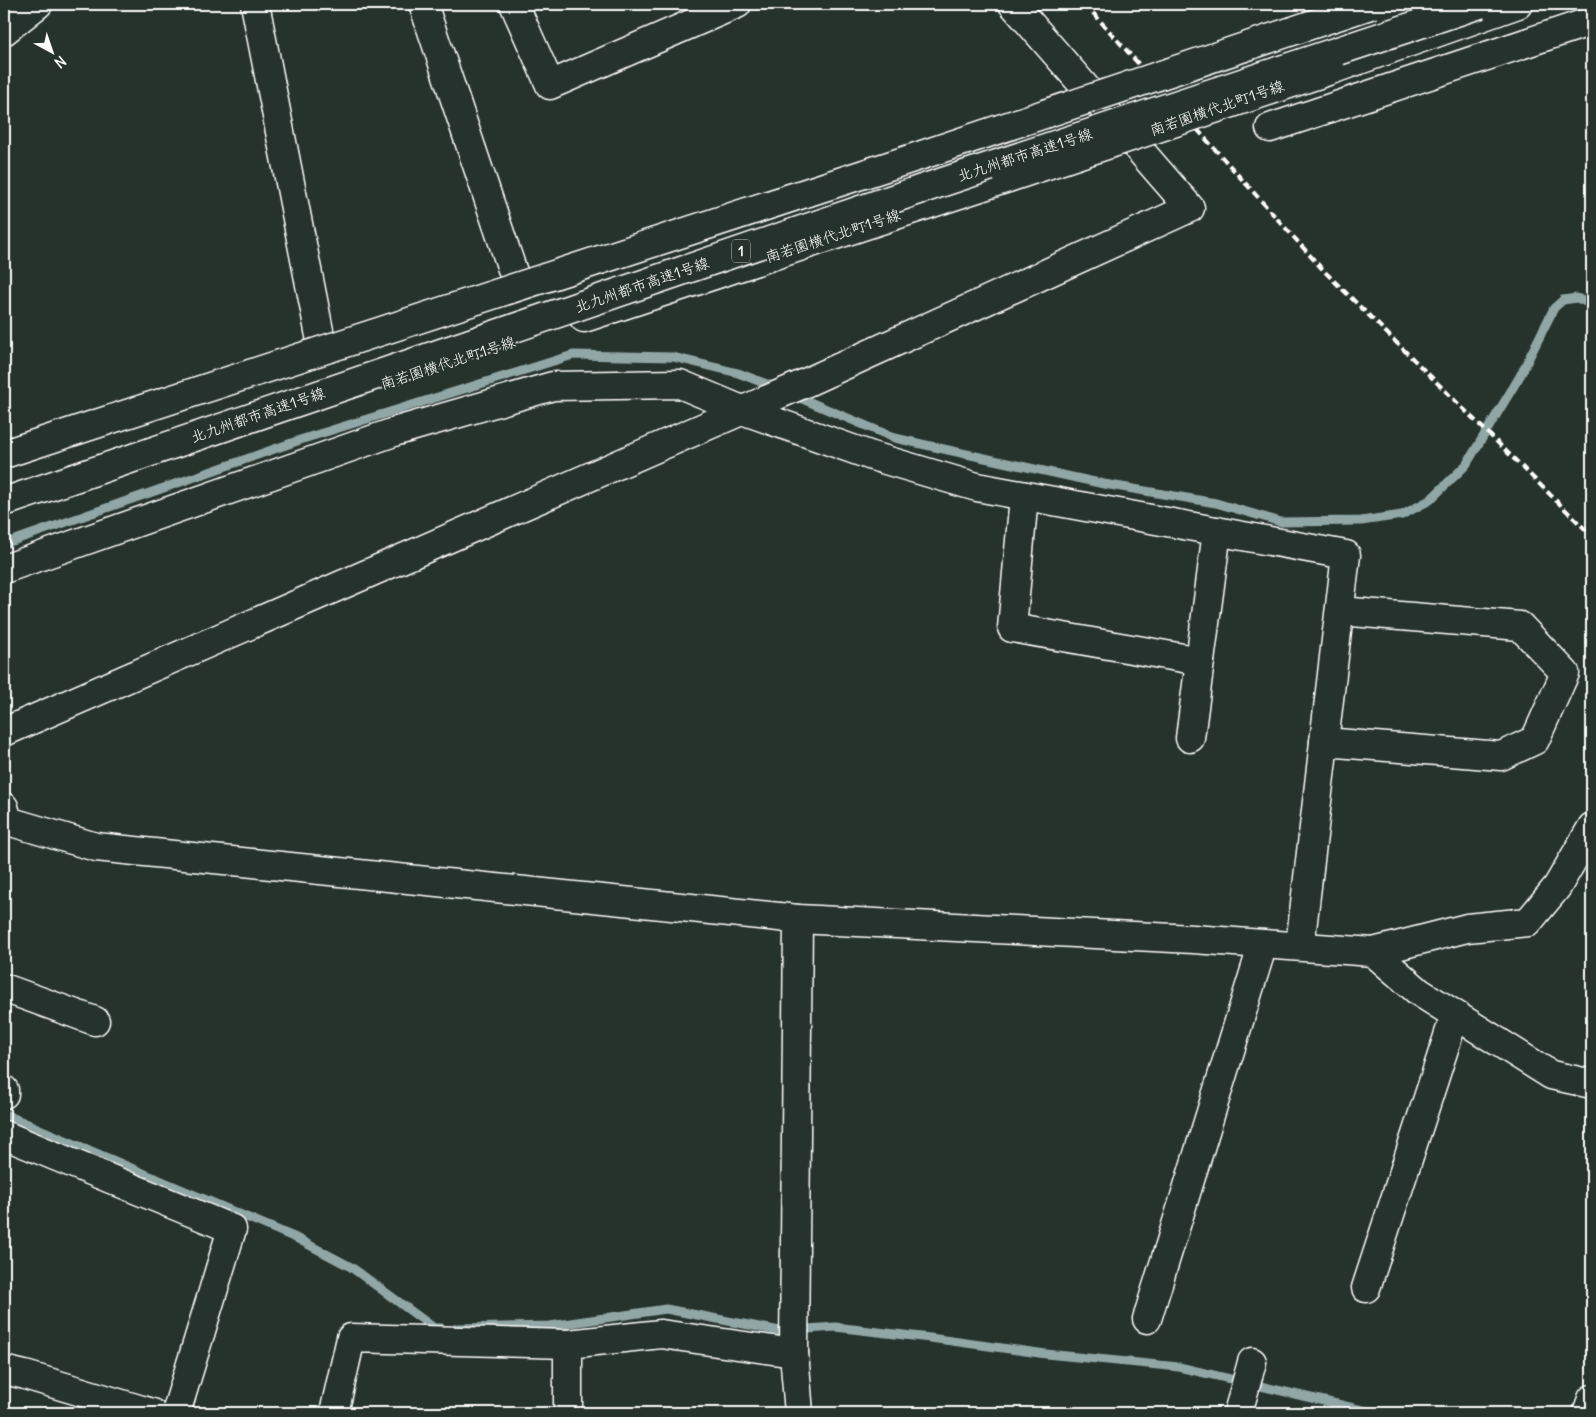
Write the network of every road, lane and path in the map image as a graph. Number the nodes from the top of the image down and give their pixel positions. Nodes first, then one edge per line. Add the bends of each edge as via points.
1 (38, 4) edge
2 (254, 4) edge
3 (423, 4) edge
4 (514, 4) edge
5 (737, 4) edge
6 (1013, 4) edge
7 (1334, 4) edge
8 (1373, 4) edge
9 (1480, 4) edge
10 (1518, 4) edge
11 (1592, 21) edge
12 (4, 31) edge
13 (1270, 128) dead end
14 (516, 281) junction
15 (322, 346) junction
16 (742, 410) junction
17 (4, 443) edge
18 (4, 454) edge
19 (1024, 496) junction
20 (4, 502) edge
21 (4, 510) edge
22 (1217, 532) junction
23 (4, 569) edge
24 (1340, 611) junction
25 (1200, 661) junction
26 (4, 732) edge
27 (1190, 738) dead end
28 (1324, 742) junction
29 (4, 807) edge
30 (1592, 826) edge
31 (798, 919) junction
32 (1263, 944) junction
33 (1300, 946) junction
34 (1373, 952) junction
35 (4, 988) edge
36 (1455, 1015) junction
37 (94, 1022) dead end
38 (1592, 1084) edge
39 (4, 1135) edge
40 (1366, 1288) dead end
41 (1146, 1319) dead end
42 (568, 1344) junction
43 (794, 1353) junction
44 (1252, 1362) dead end
45 (4, 1370) edge
46 (1592, 1399) edge
47 (152, 1413) edge
48 (176, 1413) edge
49 (334, 1413) edge
50 (568, 1413) edge
51 (800, 1413) edge
52 (1238, 1413) edge
53 (1587, 1413) edge

1 - 12 main road
2 - 15 main road
3 - 14 main road
4 - 5 main road via 550,85
6 - 16 main road via 1190,208
7 - 14 main road
8 - 18 main road, 1, bridge
9 - 20 main road, 北九州都市高速1号線 / 1, bridge via 922,189
10 - 21 main road, 南若園横代北町1号線, bridge via 1008,178
11 - 13 main road
14 - 15 main road
15 - 17 main road
16 - 19 main road via 872,456 977,487
16 - 23 main road via 680,384 553,386 397,431
16 - 26 main road
19 - 22 main road
19 - 25 main road via 1012,628
22 - 24 main road via 1346,555
22 - 25 main road
24 - 28 main road
24 - 28 main road via 1520,626 1565,673 1535,740 1501,756
25 - 27 main road
28 - 33 main road
29 - 31 main road via 8,821 96,847
30 - 34 main road via 1557,887 1528,922 1467,928
31 - 32 main road
31 - 43 main road
32 - 33 main road
32 - 41 main road
33 - 34 main road
34 - 36 main road via 1419,992
35 - 37 main road
36 - 38 main road via 1551,1074
36 - 40 main road
39 - 48 main road via 232,1229
42 - 43 main road via 661,1334
42 - 49 main road via 351,1338
42 - 50 main road
43 - 51 main road
44 - 52 main road
45 - 47 main road
46 - 53 main road

